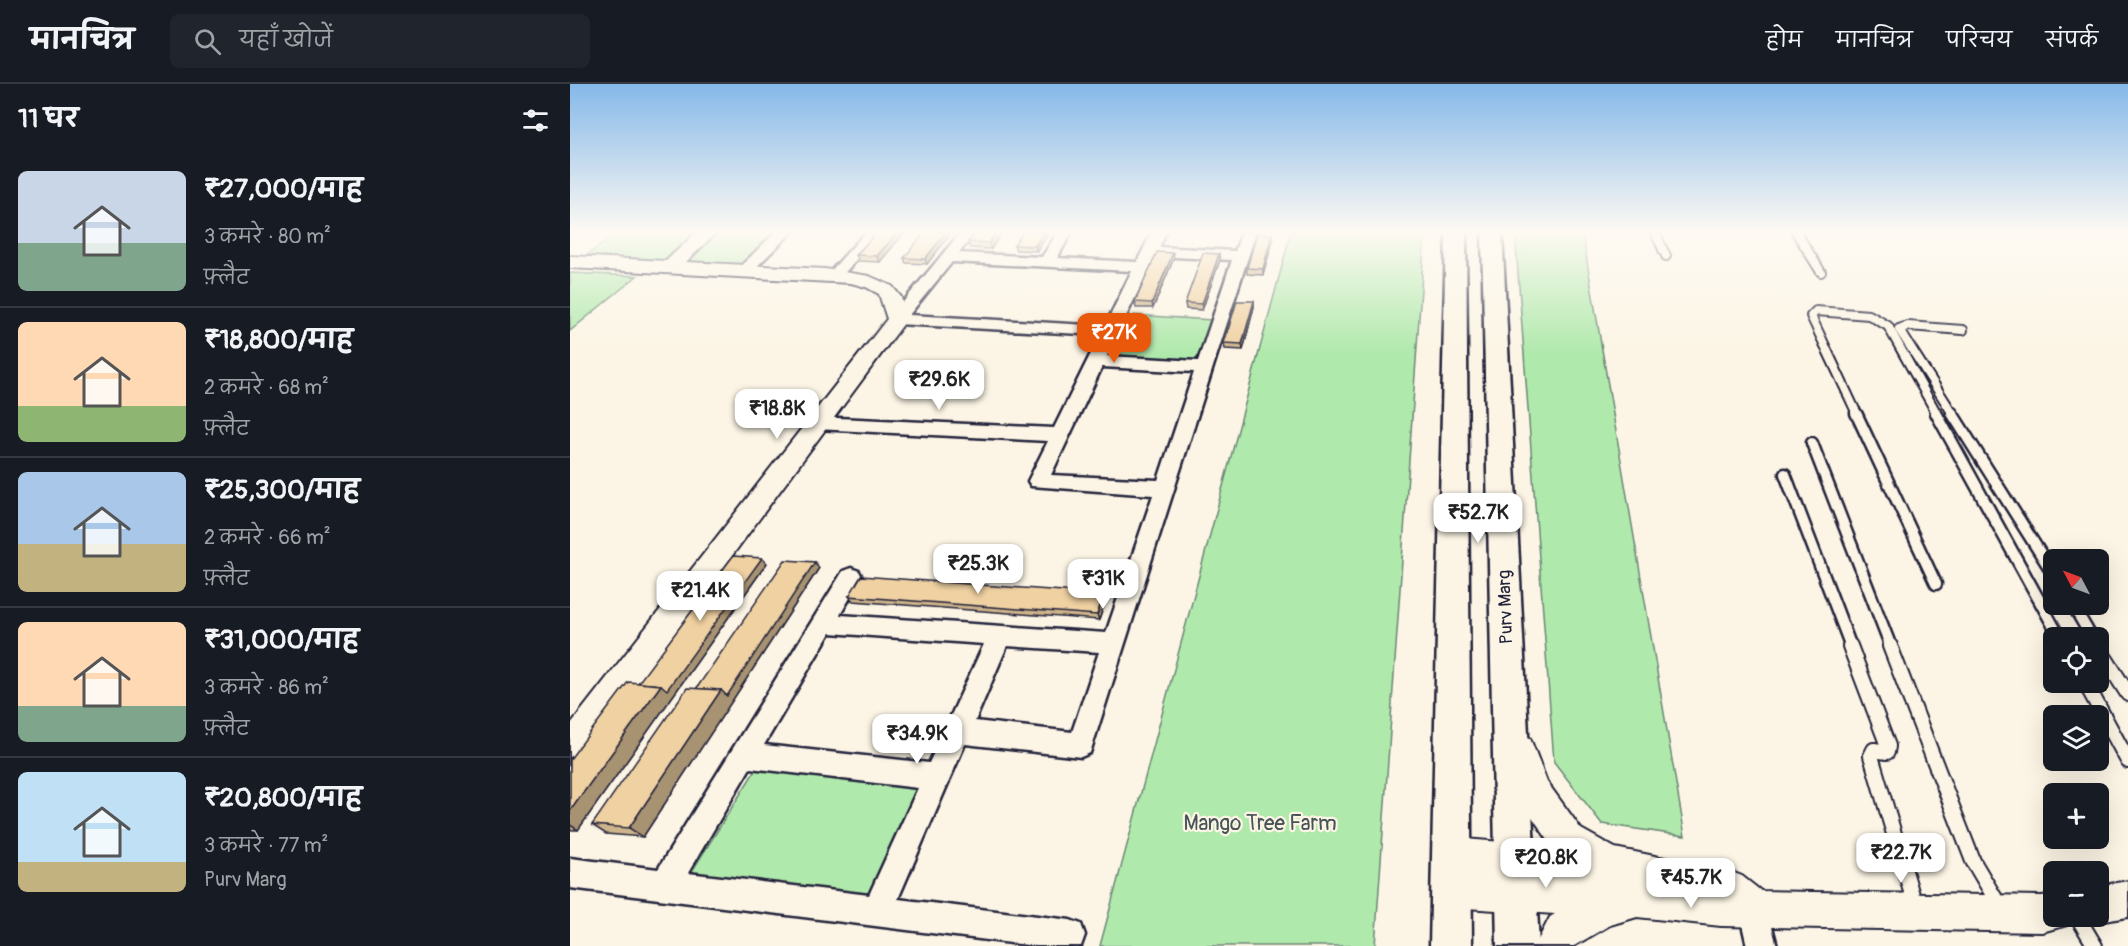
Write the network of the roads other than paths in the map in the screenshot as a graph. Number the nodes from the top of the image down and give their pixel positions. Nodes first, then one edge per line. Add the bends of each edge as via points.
1 (778, 272) edge
2 (837, 272) edge
3 (935, 272) edge
4 (1139, 272) edge
5 (1236, 272) edge
6 (1456, 272) edge
7 (1493, 272) edge
8 (834, 276) junction
9 (897, 319) junction
10 (1963, 330) dead end
11 (1111, 331) junction
12 (1096, 361) junction
13 (1204, 367) junction
14 (816, 423) junction
15 (1060, 435) junction
16 (1812, 443) dead end
17 (1785, 474) dead end
18 (1164, 488) junction
19 (2043, 558) edge
20 (851, 577) dead end
21 (1936, 584) dead end
22 (823, 623) junction
23 (2054, 627) edge
24 (999, 637) junction
25 (1113, 643) junction
26 (2109, 664) edge
27 (2091, 693) edge
28 (2128, 694) edge
29 (1509, 720) junction
30 (957, 731) junction
31 (570, 750) edge
32 (743, 755) junction
33 (2128, 761) edge
34 (937, 777) junction
35 (1451, 872) junction
36 (570, 873) edge
37 (1515, 878) junction
38 (666, 883) junction
39 (1645, 886) junction
40 (2128, 898) edge
41 (2109, 902) edge
42 (1753, 907) junction
43 (1917, 911) junction
44 (877, 912) junction
45 (2043, 912) edge
46 (2004, 914) junction
47 (2084, 927) edge
48 (1070, 935) dead end
49 (1451, 946) edge
50 (1518, 946) edge
51 (1554, 946) edge
52 (1762, 946) edge
53 (2095, 946) edge

1 - 8 street
2 - 8 street
3 - 9 street
4 - 11 street
5 - 13 street
6 - 35 main road
7 - 29 main road, Purv Marg
8 - 9 street via 880,286 889,293
9 - 11 street
9 - 14 street
10 - 19 lane via 1908,326 1899,329
11 - 12 street
12 - 13 street
12 - 15 street
13 - 18 street
14 - 15 street
14 - 31 street
15 - 18 street via 1038,481
16 - 46 lane via 1973,861
17 - 43 lane via 1888,746 1887,752 1874,750 1871,756
18 - 25 street
20 - 22 street
21 - 23 lane via 1811,316 1816,311 1869,315 1888,326
22 - 24 street
22 - 32 street
24 - 25 street
24 - 30 street
25 - 30 street via 1081,745
26 - 28 lane
27 - 33 lane
29 - 37 main road, Purv Marg
29 - 39 street via 1534,791 1569,841
30 - 34 street
32 - 34 street
32 - 38 street
34 - 44 street
35 - 37 street
35 - 49 main road
36 - 38 street
37 - 39 street
37 - 50 main road, Purv Marg
38 - 44 street
39 - 42 street via 1721,908
39 - 51 street via 1563,930
40 - 41 street
42 - 43 street
42 - 52 street
43 - 46 street
44 - 48 street
45 - 46 street
47 - 53 lane

